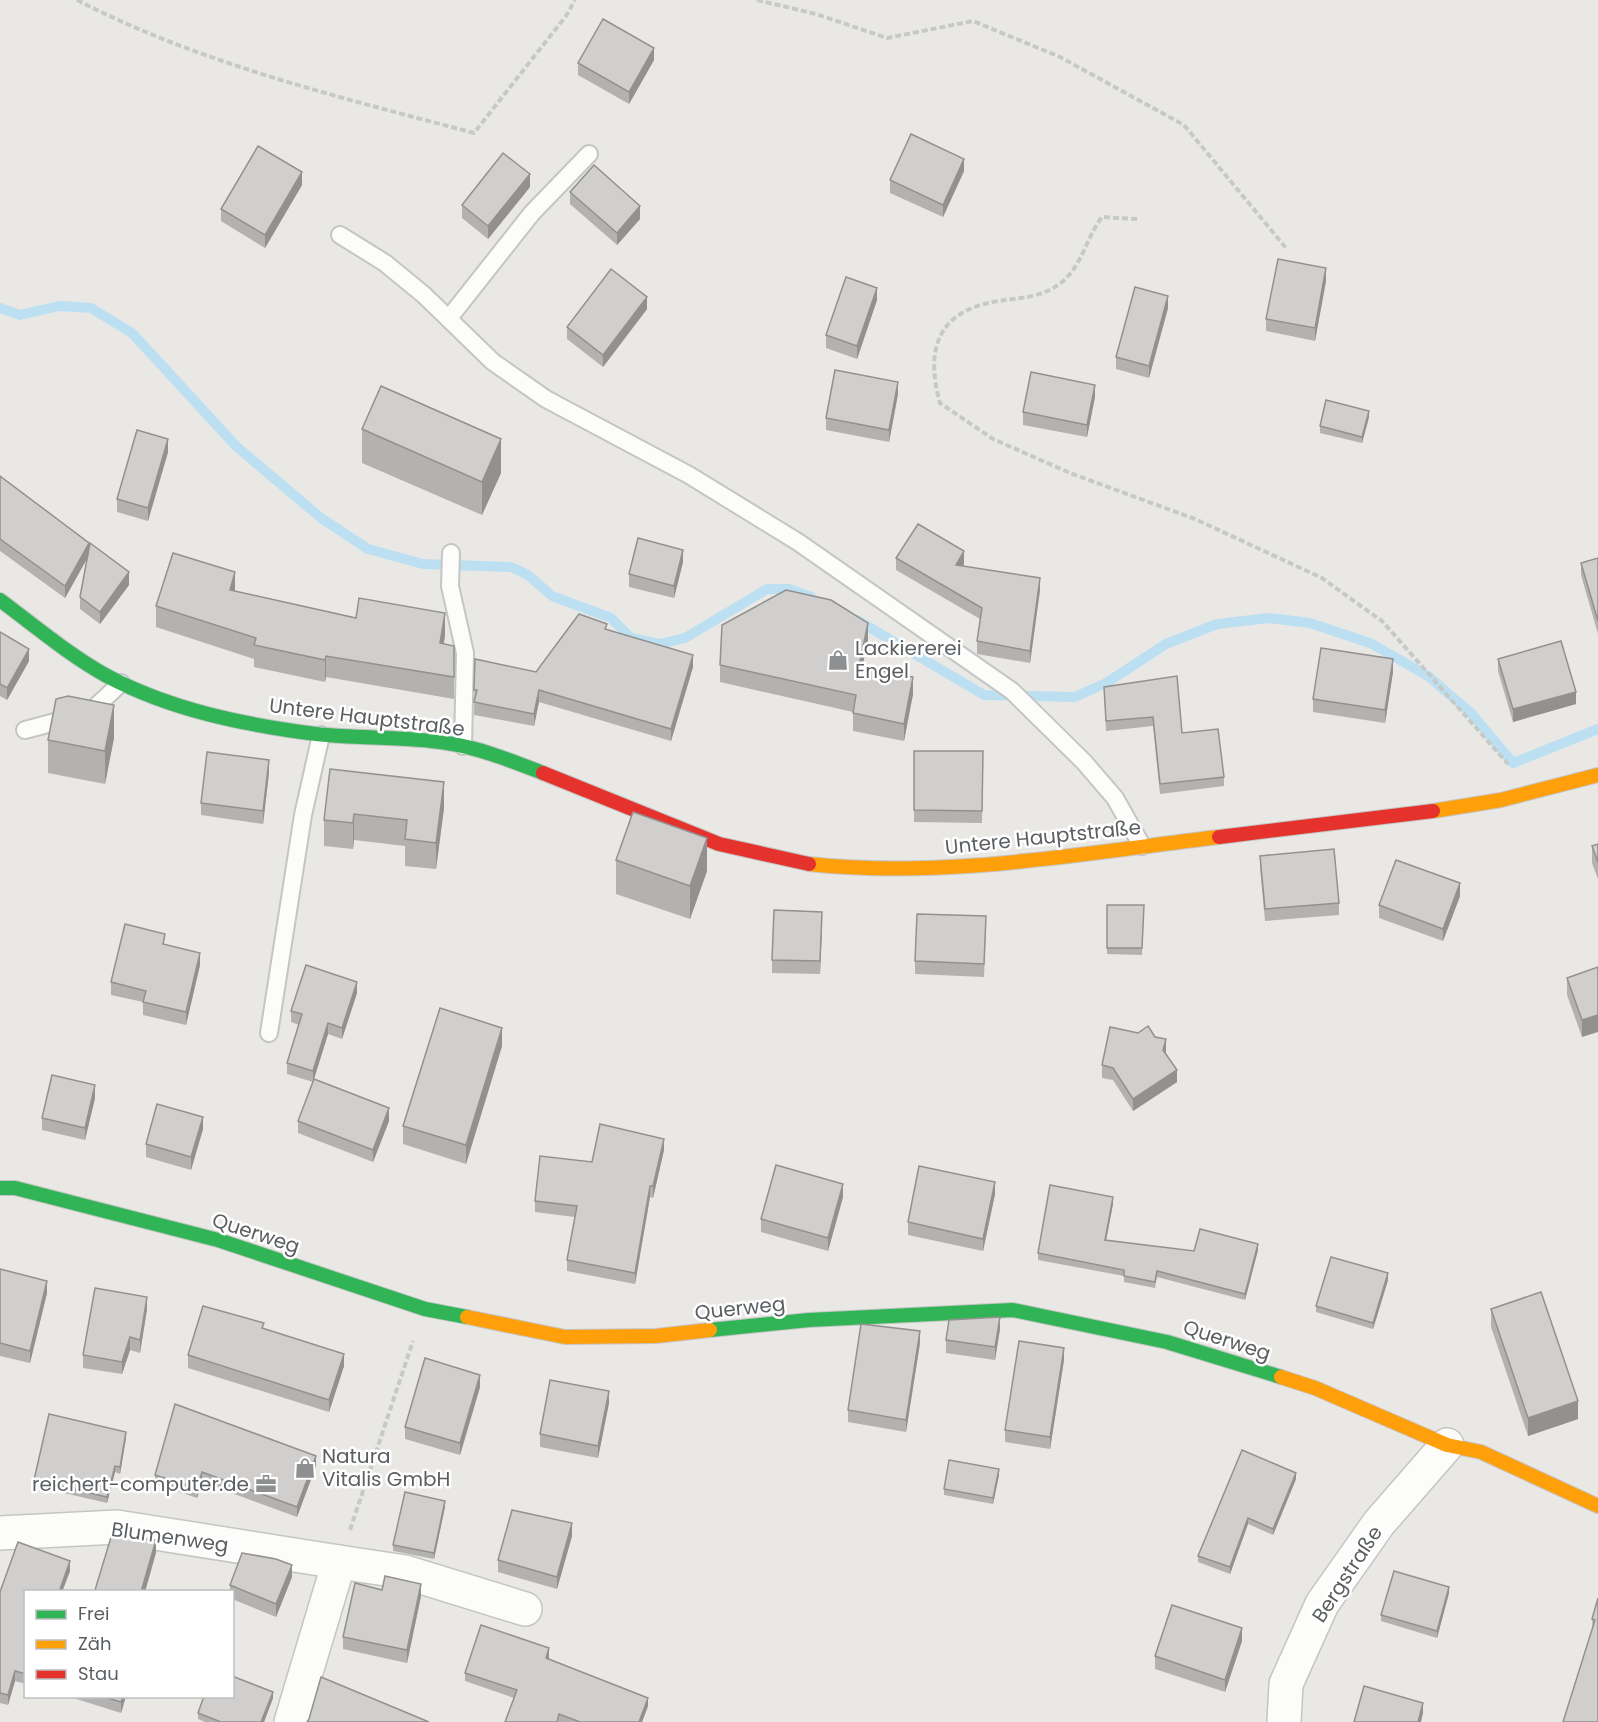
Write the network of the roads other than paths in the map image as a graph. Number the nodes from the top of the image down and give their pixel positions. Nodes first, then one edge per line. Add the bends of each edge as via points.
1 (590, 154) dead end
2 (340, 234) dead end
3 (448, 318) junction
4 (451, 553) dead end
5 (0, 600) edge
6 (121, 683) junction
7 (25, 730) dead end
8 (321, 735) junction
9 (463, 746) junction
10 (1598, 775) edge
11 (1142, 846) junction
12 (269, 1033) dead end
13 (0, 1188) edge
14 (1447, 1445) junction
15 (1598, 1506) edge
16 (0, 1533) edge
17 (339, 1562) junction
18 (525, 1609) dead end
19 (291, 1722) edge
20 (1284, 1722) edge

1 - 3 lane via 532,213
2 - 3 lane via 385,263
3 - 11 lane via 493,362 546,399 689,475 798,542 1012,691 1084,762 1114,798
4 - 9 lane via 450,586 465,653
5 - 6 street, Untere Hauptstraße
6 - 7 lane via 89,712
6 - 8 street, Untere Hauptstraße via 209,712
8 - 9 street, Untere Hauptstraße via 405,738
8 - 12 lane via 303,815
9 - 11 street, Untere Hauptstraße via 577,785 688,835 759,855 850,868 950,868 1047,860
10 - 11 street, Untere Hauptstraße via 1471,807
13 - 14 street, Querweg via 15,1188 218,1240 425,1309 566,1336 656,1336 809,1320 1012,1310 1167,1342 1315,1389
14 - 15 street, Querweg via 1481,1452
14 - 20 street, Bergstraße via 1379,1523 1322,1604 1286,1684
16 - 17 street, Blumenweg via 117,1527
17 - 18 street, Blumenweg via 405,1572
17 - 19 street

